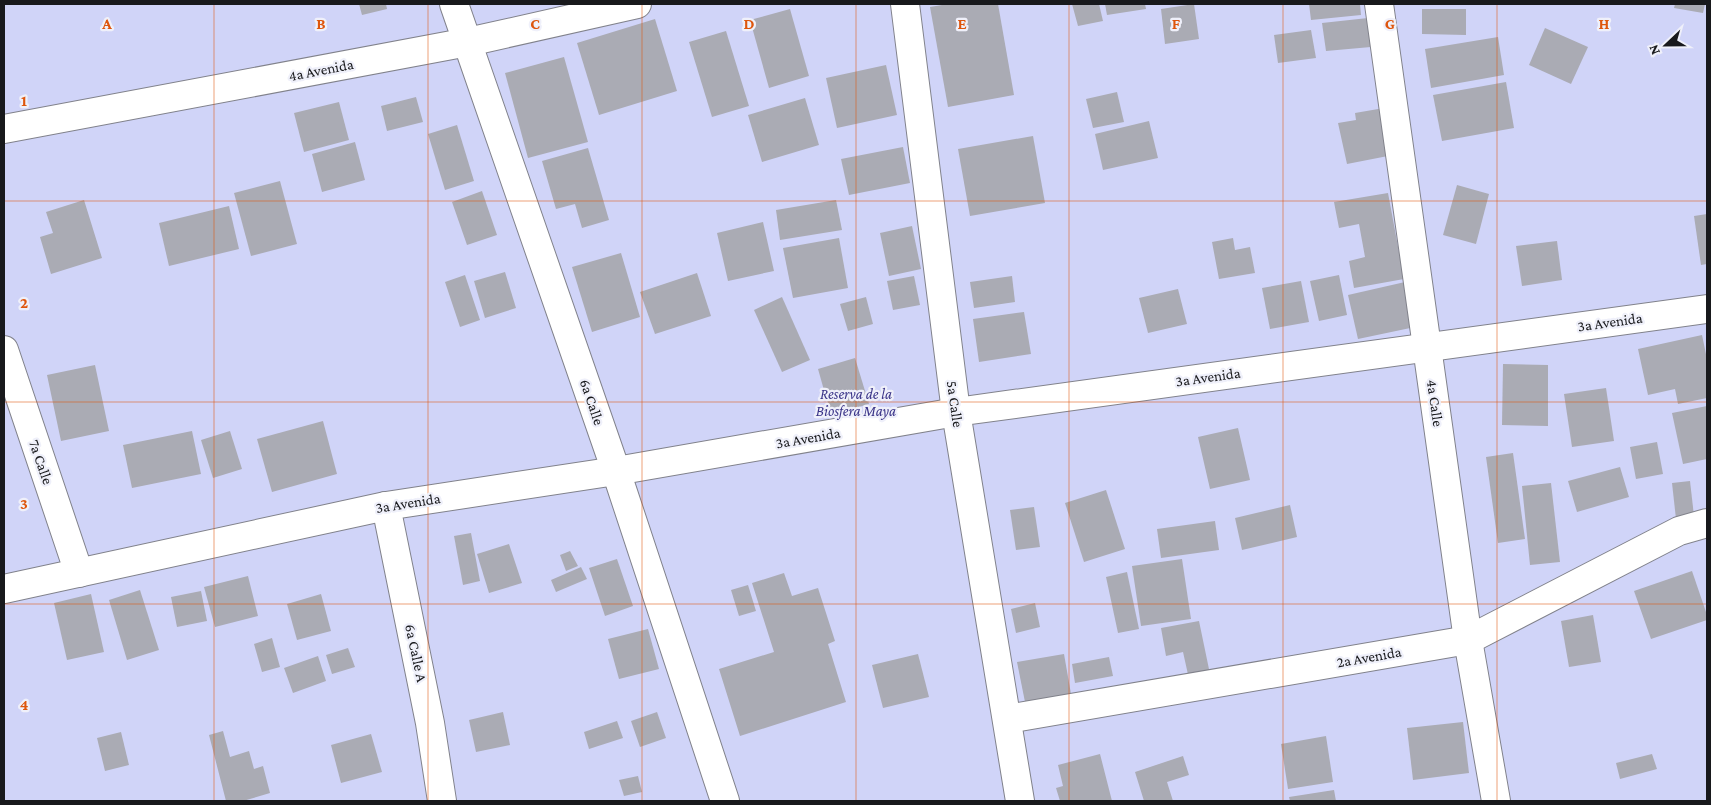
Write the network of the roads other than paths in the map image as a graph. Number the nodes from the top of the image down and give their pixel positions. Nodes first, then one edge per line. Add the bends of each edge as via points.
1 (454, 4) edge
2 (636, 4) edge
3 (905, 4) edge
4 (1379, 4) edge
5 (468, 42) junction
6 (4, 128) edge
7 (1707, 309) edge
8 (1427, 348) junction
9 (4, 350) edge
10 (956, 412) junction
11 (616, 471) junction
12 (386, 506) junction
13 (1707, 523) edge
14 (79, 573) junction
15 (4, 589) edge
16 (1468, 640) junction
17 (1007, 719) junction
18 (442, 801) edge
19 (725, 801) edge
20 (1020, 801) edge
21 (1496, 801) edge

1 - 5 street, 6a Calle
2 - 5 street, 4a Avenida
3 - 10 street, 5a Calle
4 - 8 street, 4a Calle
5 - 6 street, 4a Avenida
5 - 11 street, 6a Calle
7 - 8 street, 3a Avenida
8 - 10 street, 3a Avenida
8 - 16 street, 4a Calle
9 - 14 street, 7a Calle
10 - 11 street, 3a Avenida
10 - 17 street, 5a Calle
11 - 12 street, 3a Avenida
11 - 19 street, 6a Calle
12 - 14 street, 3a Avenida
12 - 18 street, 6a Calle A via 430,723
13 - 16 street, 2a Avenida via 1679,531
14 - 15 street, 3a Avenida
16 - 17 street, 2a Avenida
16 - 21 street, 4a Calle
17 - 20 street, 5a Calle

